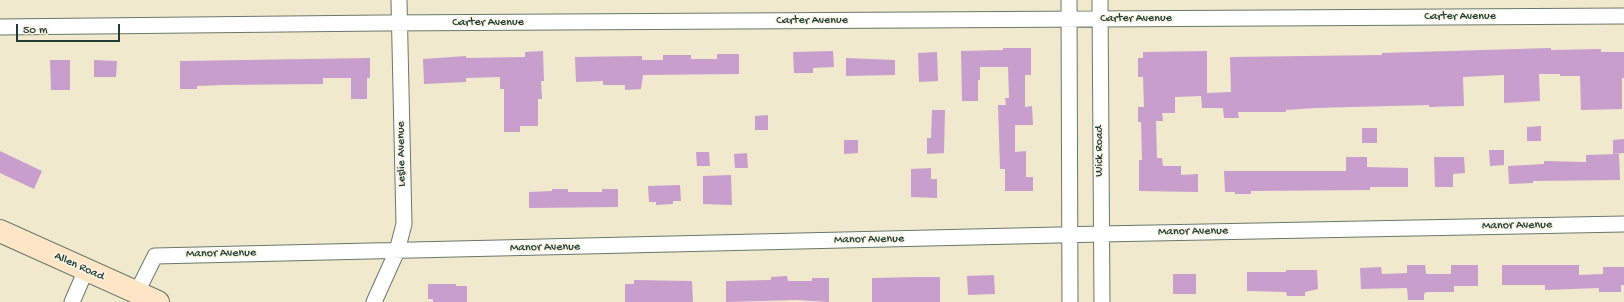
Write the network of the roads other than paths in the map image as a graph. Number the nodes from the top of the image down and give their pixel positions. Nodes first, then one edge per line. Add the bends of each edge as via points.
1 (399, 0) edge
2 (1069, 0) edge
3 (1100, 0) edge
4 (1624, 16) edge
5 (1070, 20) junction
6 (1101, 20) junction
7 (399, 24) junction
8 (0, 27) edge
9 (1624, 224) edge
10 (0, 231) edge
11 (1101, 234) junction
12 (1069, 235) junction
13 (398, 251) junction
14 (86, 270) junction
15 (137, 292) junction
16 (72, 302) edge
17 (158, 302) edge
18 (374, 302) edge
19 (1070, 302) edge
20 (1102, 302) edge

1 - 7 street, Leslie Avenue
2 - 5 street
3 - 6 street, Wick Road
4 - 6 street, Carter Avenue
5 - 6 street, Carter Avenue
5 - 7 street, Carter Avenue
5 - 12 street
6 - 11 street, Wick Road
7 - 8 street, Carter Avenue
7 - 13 street, Leslie Avenue via 404,224
9 - 11 street, Manor Avenue
10 - 14 main road, Allen Road
11 - 12 street, Manor Avenue
11 - 20 street, Wick Road
12 - 13 street, Manor Avenue
12 - 19 street
13 - 15 street, Manor Avenue via 155,256
13 - 18 street, Leslie Avenue
14 - 15 main road, Allen Road
14 - 16 street
15 - 17 main road, Allen Road

